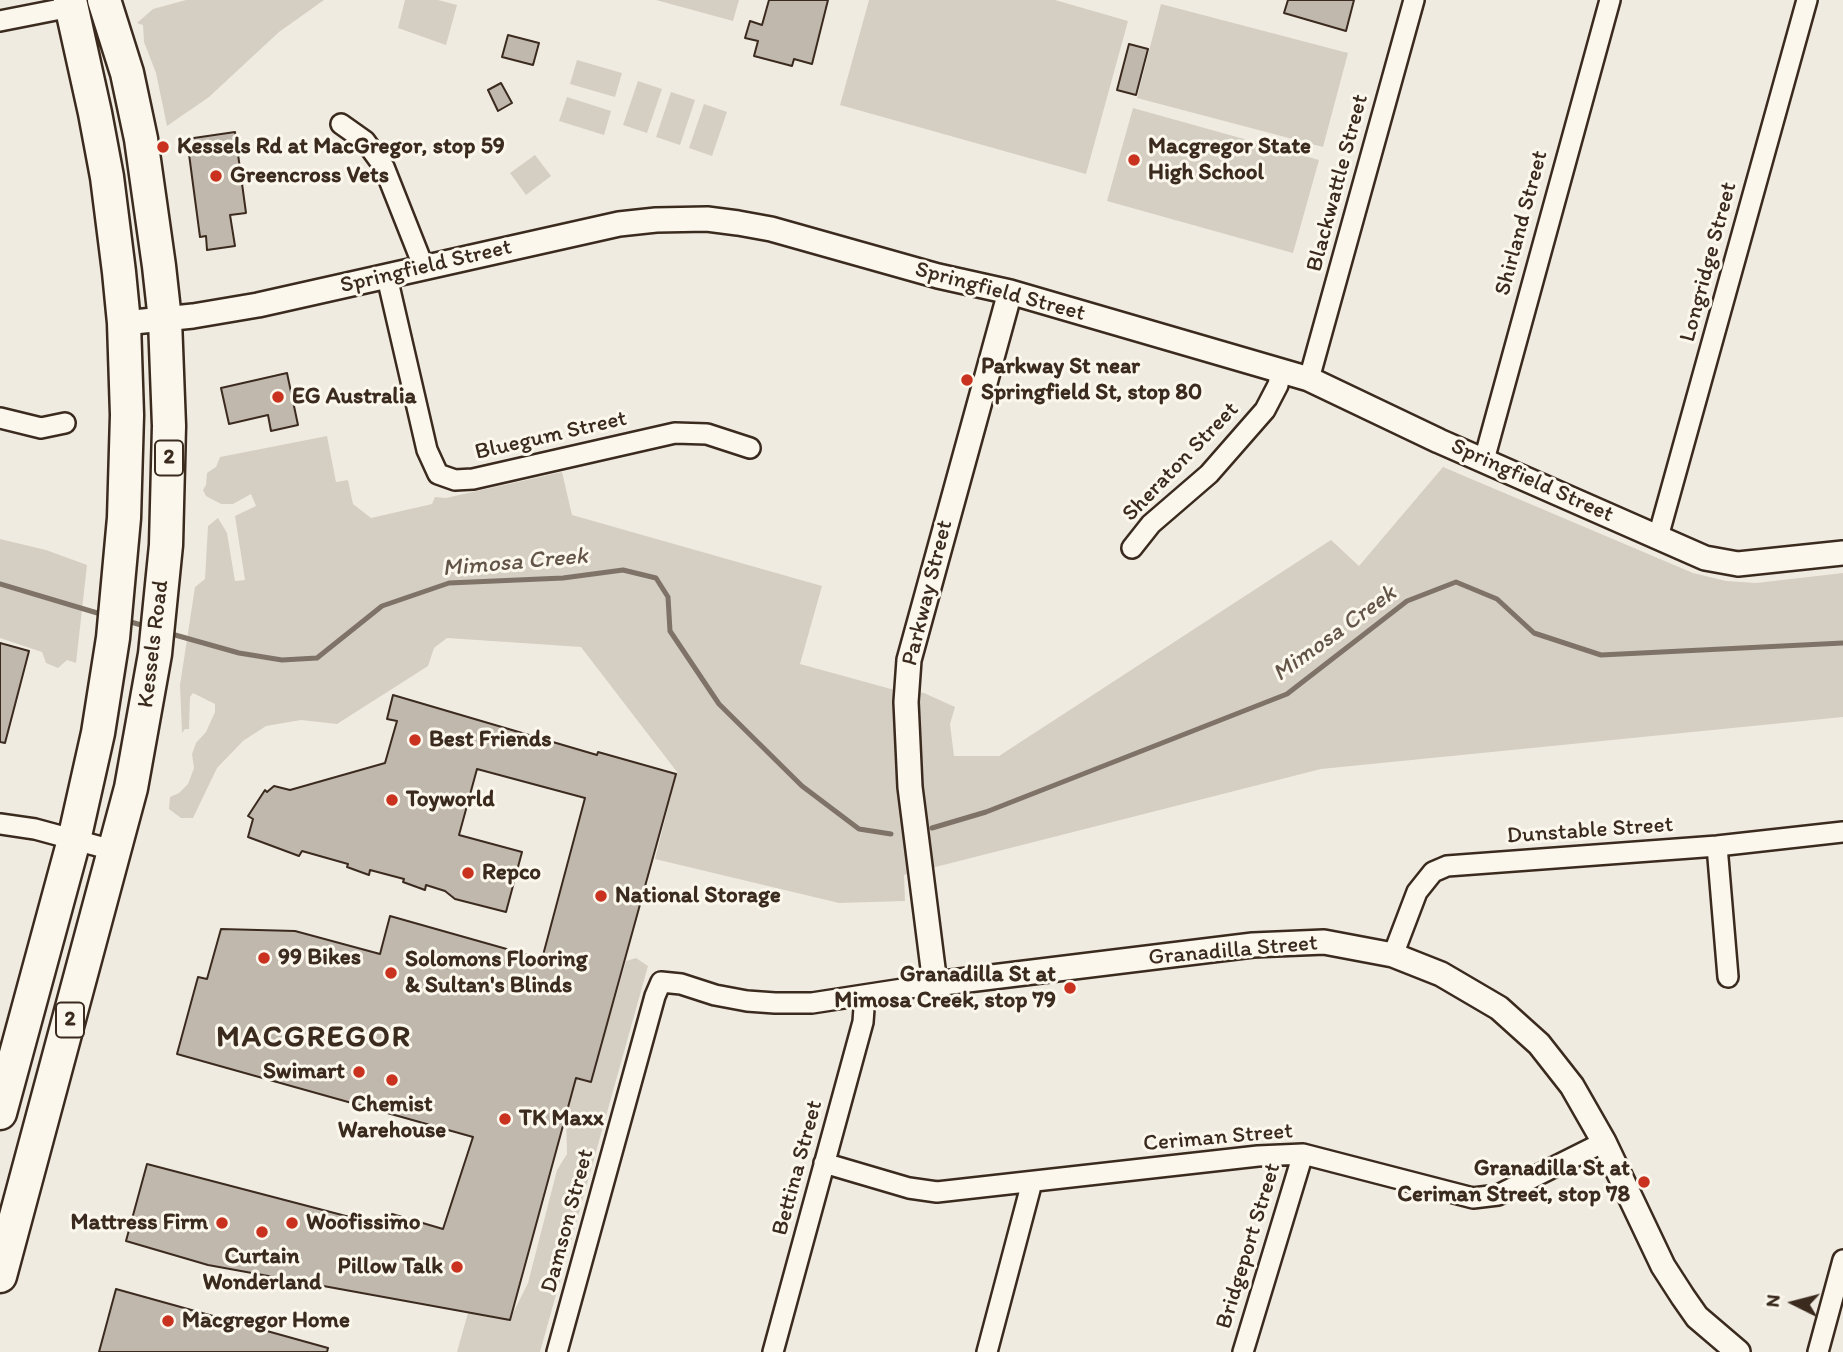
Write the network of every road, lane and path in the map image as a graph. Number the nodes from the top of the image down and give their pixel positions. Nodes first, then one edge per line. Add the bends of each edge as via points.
1 (104, 0) edge
2 (1414, 0) edge
3 (1610, 0) edge
4 (1807, 0) edge
5 (70, 4) edge
6 (0, 21) edge
7 (341, 124) dead end
8 (150, 193) junction
9 (115, 240) junction
10 (424, 268) junction
11 (387, 277) junction
12 (1010, 292) junction
13 (165, 320) junction
14 (124, 323) junction
15 (1281, 370) junction
16 (1309, 379) junction
17 (0, 418) edge
18 (65, 423) dead end
19 (750, 448) dead end
20 (1484, 460) junction
21 (1658, 537) junction
22 (1132, 548) dead end
23 (1843, 552) edge
24 (0, 824) edge
25 (1843, 832) edge
26 (74, 840) junction
27 (1717, 845) junction
28 (116, 851) junction
29 (1393, 955) junction
30 (1728, 977) dead end
31 (661, 982) joint
32 (935, 984) junction
33 (865, 995) junction
34 (0, 1112) edge
35 (1604, 1142) junction
36 (1303, 1154) junction
37 (824, 1163) junction
38 (1032, 1182) junction
39 (1843, 1260) edge
40 (0, 1276) edge
41 (557, 1352) edge
42 (773, 1352) edge
43 (987, 1352) edge
44 (1243, 1352) edge
45 (1738, 1352) edge
46 (1818, 1352) edge

1 - 8 highway, Kessels Road / 2 via 127,72
2 - 16 street, Blackwattle Street
3 - 20 street, Shirland Street
4 - 21 street, Longridge Street
5 - 6 street
5 - 9 highway, Kessels Road / 2 via 95,113
7 - 10 street via 365,141 384,167
8 - 9 highway via 136,217 132,236
8 - 13 highway, Kessels Road / 2
9 - 14 highway, Kessels Road / 2
10 - 11 street, Springfield Street
10 - 12 street, Springfield Street via 619,224 707,219 771,229
11 - 13 street, Springfield Street
11 - 19 street, Bluegum Street via 427,450 438,474 455,480 473,479 675,433 707,434
12 - 15 street, Springfield Street
12 - 32 street, Parkway Street via 909,660 910,787
13 - 14 street, Springfield Street
13 - 28 highway, Kessels Road / 2 via 169,486 162,596 131,788
14 - 26 highway, Kessels Road / 2 via 126,467 119,581 98,733
15 - 16 street, Springfield Street
15 - 22 street, Sheraton Street via 1265,410 1209,474 1151,524
16 - 20 street, Springfield Street
17 - 18 street via 41,428
20 - 21 street, Springfield Street
21 - 23 street, Springfield Street via 1704,558 1738,565
24 - 26 street
25 - 27 street, Dunstable Street
26 - 28 street
26 - 34 highway, Kessels Road / 2
27 - 29 street, Dunstable Street via 1447,866 1433,872 1417,891
27 - 30 street
28 - 40 highway, Kessels Road / 2
29 - 32 street, Granadilla Street via 1324,942 1254,945
29 - 35 street, Granadilla Street via 1457,981 1517,1023 1572,1086
31 - 33 street, Granadilla Street via 775,1003
31 - 41 street, Damson Street
32 - 33 street, Granadilla Street
33 - 37 street, Bettina Street via 863,1022
35 - 36 street, Ceriman Street via 1498,1195 1473,1198
35 - 45 street, Granadilla Street via 1683,1297 1697,1317
36 - 38 street, Ceriman Street
36 - 44 street, Bridgeport Street
37 - 38 street, Ceriman Street via 937,1192
37 - 42 street, Bettina Street
38 - 43 street
39 - 46 street

